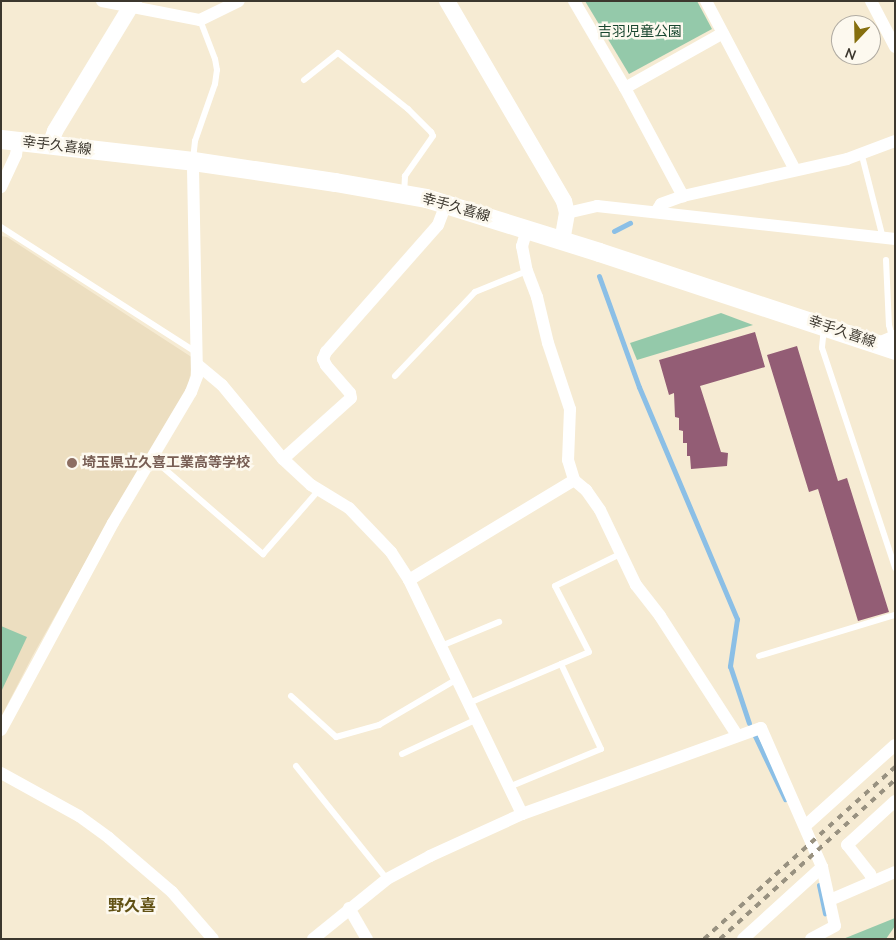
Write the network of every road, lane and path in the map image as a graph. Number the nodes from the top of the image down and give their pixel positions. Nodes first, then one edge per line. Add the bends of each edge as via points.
1 (102, 1) edge
2 (239, 1) edge
3 (447, 1) edge
4 (574, 1) edge
5 (706, 1) edge
6 (871, 1) edge
7 (132, 4) edge
8 (200, 20) junction
9 (723, 33) junction
10 (895, 46) edge
11 (304, 80) dead end
12 (625, 88) junction
13 (10, 140) edge
14 (895, 141) edge
15 (50, 145) junction
16 (861, 152) junction
17 (193, 161) junction
18 (795, 170) junction
19 (1, 187) edge
20 (404, 194) junction
21 (683, 196) junction
22 (446, 204) junction
23 (656, 212) junction
24 (567, 213) junction
25 (1, 227) edge
26 (527, 229) junction
27 (889, 239) edge
28 (562, 240) junction
29 (886, 260) dead end
30 (527, 270) junction
31 (825, 326) junction
32 (890, 342) edge
33 (198, 360) junction
34 (395, 376) dead end
35 (152, 458) junction
36 (283, 458) junction
37 (574, 480) junction
38 (318, 491) junction
39 (620, 554) junction
40 (895, 568) edge
41 (409, 580) junction
42 (895, 614) edge
43 (499, 622) dead end
44 (441, 646) junction
45 (759, 656) dead end
46 (561, 664) junction
47 (457, 679) junction
48 (291, 696) dead end
49 (469, 703) junction
50 (477, 719) junction
51 (1, 730) edge
52 (737, 735) junction
53 (895, 745) edge
54 (402, 754) dead end
55 (296, 766) dead end
56 (1, 773) edge
57 (509, 787) junction
58 (895, 801) edge
59 (522, 814) junction
60 (805, 826) junction
61 (822, 867) junction
62 (895, 872) edge
63 (388, 879) junction
64 (873, 881) junction
65 (830, 900) junction
66 (349, 908) junction
67 (213, 939) edge
68 (313, 939) edge
69 (367, 939) edge
70 (743, 939) edge
71 (811, 939) edge

1 - 7 street
2 - 8 street
3 - 24 street via 564,201
4 - 12 street
5 - 9 street
6 - 10 street
7 - 8 street
7 - 15 street via 55,131
8 - 17 lane via 217,70 194,141
9 - 12 street
9 - 18 street
11 - 20 lane via 338,53 408,109 431,132 432,136 405,176
12 - 21 street
13 - 15 main road, 幸手久喜線
13 - 19 street via 16,154
14 - 16 street
15 - 17 main road, 幸手久喜線
16 - 18 street via 847,159
16 - 27 lane
17 - 20 main road, 幸手久喜線
17 - 33 street
18 - 21 street
20 - 22 main road, 幸手久喜線
21 - 23 street via 662,204
22 - 26 main road, 幸手久喜線
22 - 36 street via 438,225 326,352 323,359 326,365 351,398
23 - 24 street via 596,206
23 - 27 street
24 - 28 street
25 - 33 lane
26 - 28 main road, 幸手久喜線
26 - 30 street via 522,246
28 - 31 main road, 幸手久喜線
29 - 32 lane
30 - 34 lane via 475,292
30 - 37 street via 538,297 548,343 570,409 568,460
31 - 32 main road, 幸手久喜線
31 - 40 lane via 822,348
33 - 35 street via 191,392
33 - 36 street
35 - 38 lane via 263,554
35 - 51 street via 113,523
36 - 38 street
37 - 39 street via 586,490 600,510
37 - 41 street
38 - 41 street via 349,508 365,523 391,552
39 - 46 lane via 555,586 589,652
39 - 52 street via 636,585 660,616
41 - 44 street
42 - 45 lane
43 - 44 lane
44 - 47 street
46 - 49 lane
46 - 57 lane via 601,749
47 - 48 lane via 379,725 336,738
47 - 49 street
49 - 50 street
50 - 54 lane
50 - 57 street
52 - 59 street
52 - 60 street via 761,728
53 - 60 street
55 - 63 lane
56 - 67 street via 79,816 109,838 172,892
57 - 59 street
58 - 64 street via 847,845
59 - 63 street
60 - 61 street
61 - 65 street
61 - 70 street
62 - 64 street
63 - 66 street
64 - 65 street
65 - 71 street via 835,926
66 - 68 street
66 - 69 street

